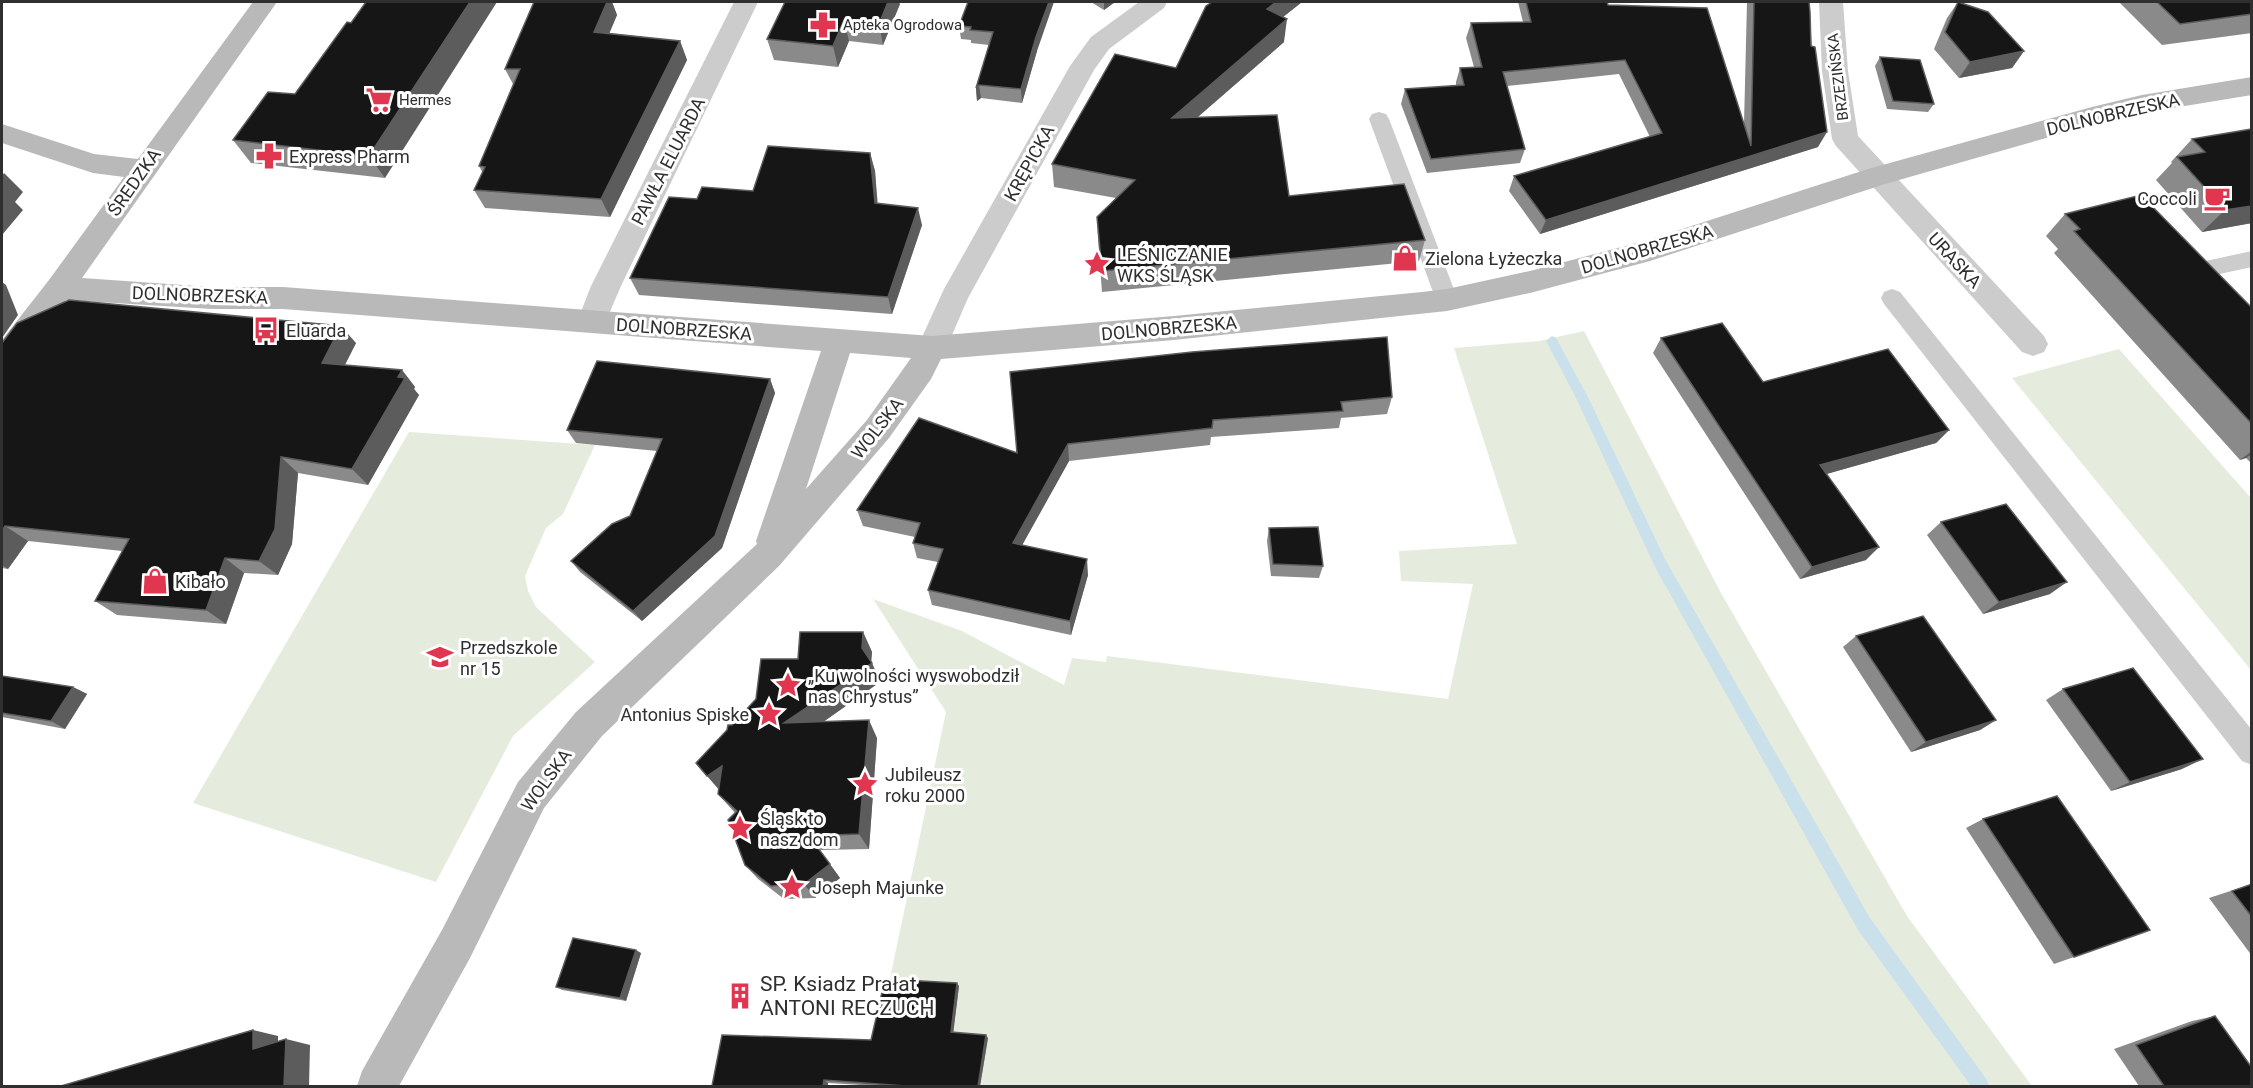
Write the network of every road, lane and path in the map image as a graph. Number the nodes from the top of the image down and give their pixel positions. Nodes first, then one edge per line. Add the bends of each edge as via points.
1 (265, 2) edge
2 (746, 2) edge
3 (1155, 2) edge
4 (1831, 2) edge
5 (2252, 86) edge
6 (1379, 118) dead end
7 (2, 133) edge
8 (142, 169) junction
9 (1878, 176) junction
10 (1403, 188) junction
11 (1381, 190) edge
12 (2252, 259) edge
13 (2217, 286) edge
14 (58, 288) junction
15 (1892, 298) dead end
16 (1447, 300) junction
17 (592, 322) junction
18 (840, 342) junction
19 (2033, 344) dead end
20 (932, 348) junction
21 (2, 361) edge
22 (767, 556) junction
23 (2252, 752) edge
24 (377, 1086) edge

1 - 8 street, ŚREDZKA
2 - 17 street, PAWŁA ELUARDA
3 - 20 street, KRĘPICKA via 1100,43 1083,66 954,297
4 - 9 street, BRZEZIŃSKA via 1845,139
5 - 9 street, DOLNOBRZESKA via 2092,116
6 - 10 lane
7 - 8 street via 93,163
8 - 14 street, ŚREDZKA
9 - 16 street, DOLNOBRZESKA via 1650,250
9 - 19 street, URASKA
10 - 11 lane
10 - 16 lane
12 - 13 lane via 2201,270
14 - 17 street, DOLNOBRZESKA via 212,298 283,298
14 - 21 street, ŚREDZKA
15 - 23 lane
16 - 20 street, DOLNOBRZESKA
17 - 18 street, DOLNOBRZESKA
18 - 20 street, DOLNOBRZESKA
18 - 22 street, WOLSKA
20 - 22 street, WOLSKA via 878,429
22 - 24 street, WOLSKA via 589,723 531,795 456,944

